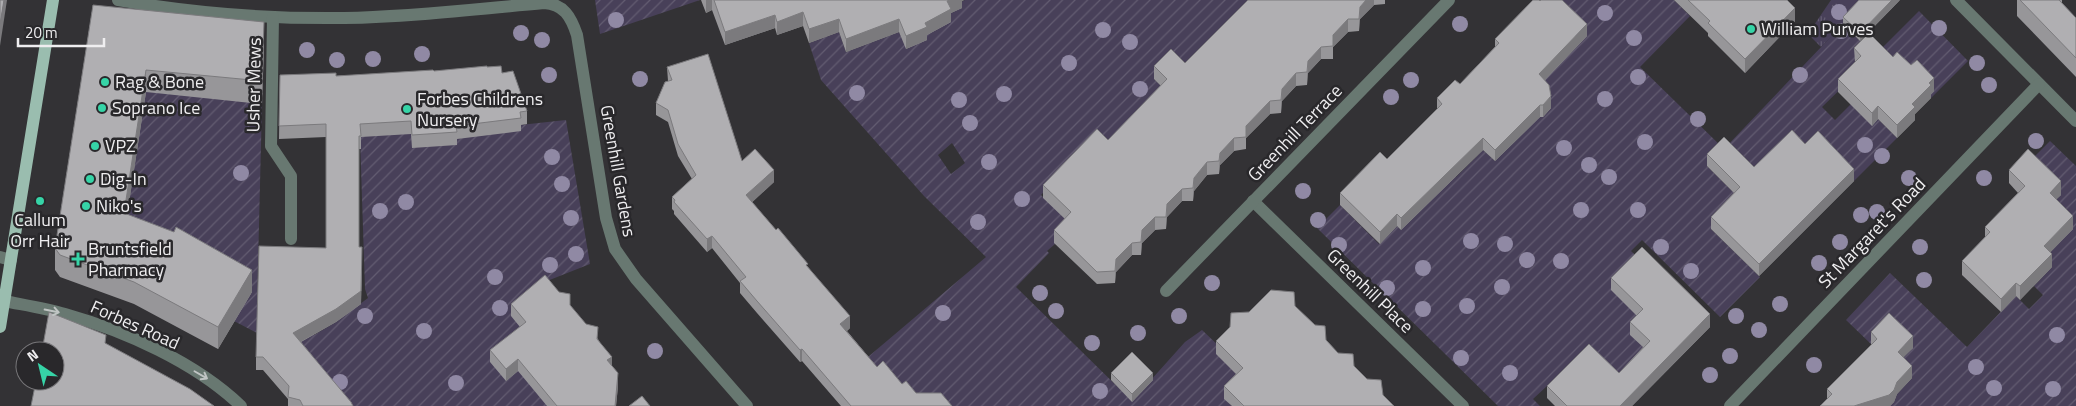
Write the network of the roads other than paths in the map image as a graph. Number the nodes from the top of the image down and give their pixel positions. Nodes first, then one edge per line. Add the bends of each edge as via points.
1 (52, 0) edge
2 (118, 0) edge
3 (1449, 0) edge
4 (1956, 0) edge
5 (273, 17) junction
6 (2039, 84) junction
7 (2076, 121) edge
8 (1253, 201) junction
9 (291, 238) dead end
10 (5, 258) edge
11 (1166, 291) dead end
12 (4, 301) junction
13 (0, 327) edge
14 (241, 406) edge
15 (747, 406) edge
16 (1463, 406) edge
17 (1730, 406) edge

1 - 10 main road
2 - 5 street via 194,11
3 - 8 street, Greenhill Terrace
4 - 6 street
5 - 9 street, Usher Mews via 271,146 291,176
5 - 15 street, Greenhill Gardens via 346,18 544,3 561,7 568,13 577,34 606,218 614,249 636,279
6 - 7 street
6 - 17 street, St Margaret's Road
8 - 11 street, Greenhill Terrace
8 - 16 street, Greenhill Place
10 - 12 main road
12 - 13 main road
12 -> 14 street, Forbes Road via 64,313 110,329 159,351 208,379

